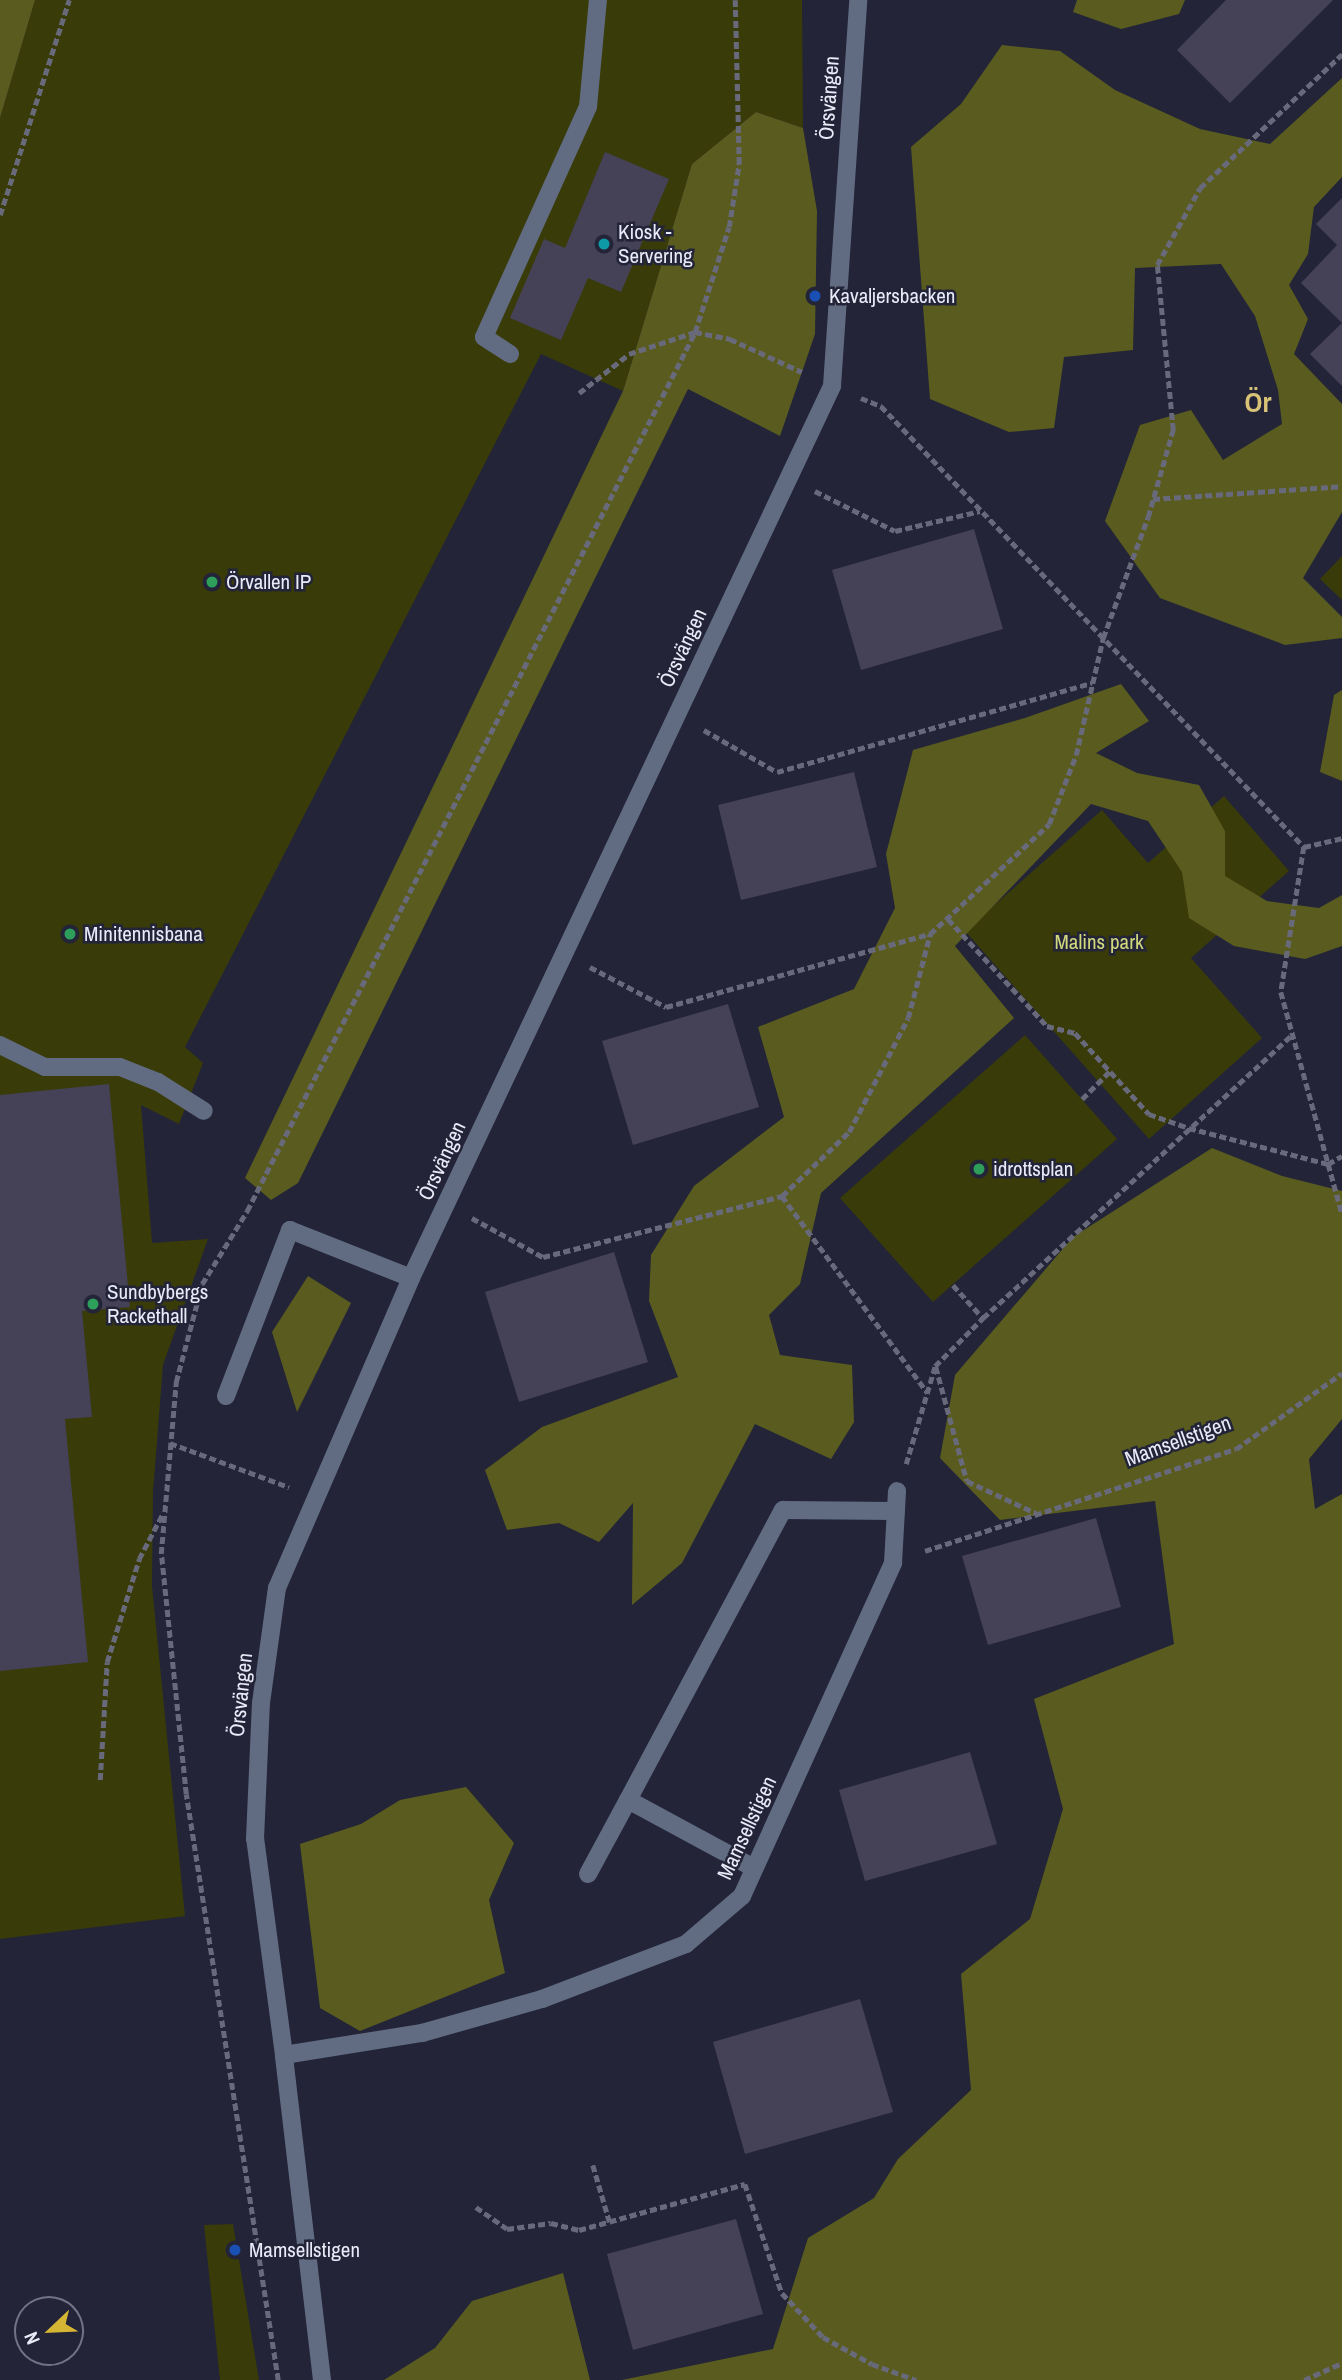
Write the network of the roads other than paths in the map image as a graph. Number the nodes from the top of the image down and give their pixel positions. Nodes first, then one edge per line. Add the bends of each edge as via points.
1 (598, 0) edge
2 (858, 0) edge
3 (510, 354) dead end
4 (0, 1045) edge
5 (204, 1111) dead end
6 (411, 1278) junction
7 (226, 1396) dead end
8 (897, 1491) road end
9 (896, 1511) junction
10 (628, 1800) junction
11 (754, 1868) junction
12 (588, 1874) dead end
13 (284, 2055) junction
14 (322, 2380) edge

1 - 3 street via 588,107 484,337
2 - 6 street, Örsvängen via 832,386
4 - 5 street via 45,1067 120,1067 158,1082
6 - 7 street via 290,1230
6 - 13 street, Örsvängen via 277,1588 261,1703 255,1839
8 - 9 street, Mamsellstigen
9 - 10 street via 783,1510
9 - 11 street, Mamsellstigen via 894,1563
10 - 11 street
10 - 12 street
11 - 13 street, Mamsellstigen via 741,1896 685,1944 542,1999 435,2029
13 - 14 street, Örsvängen

